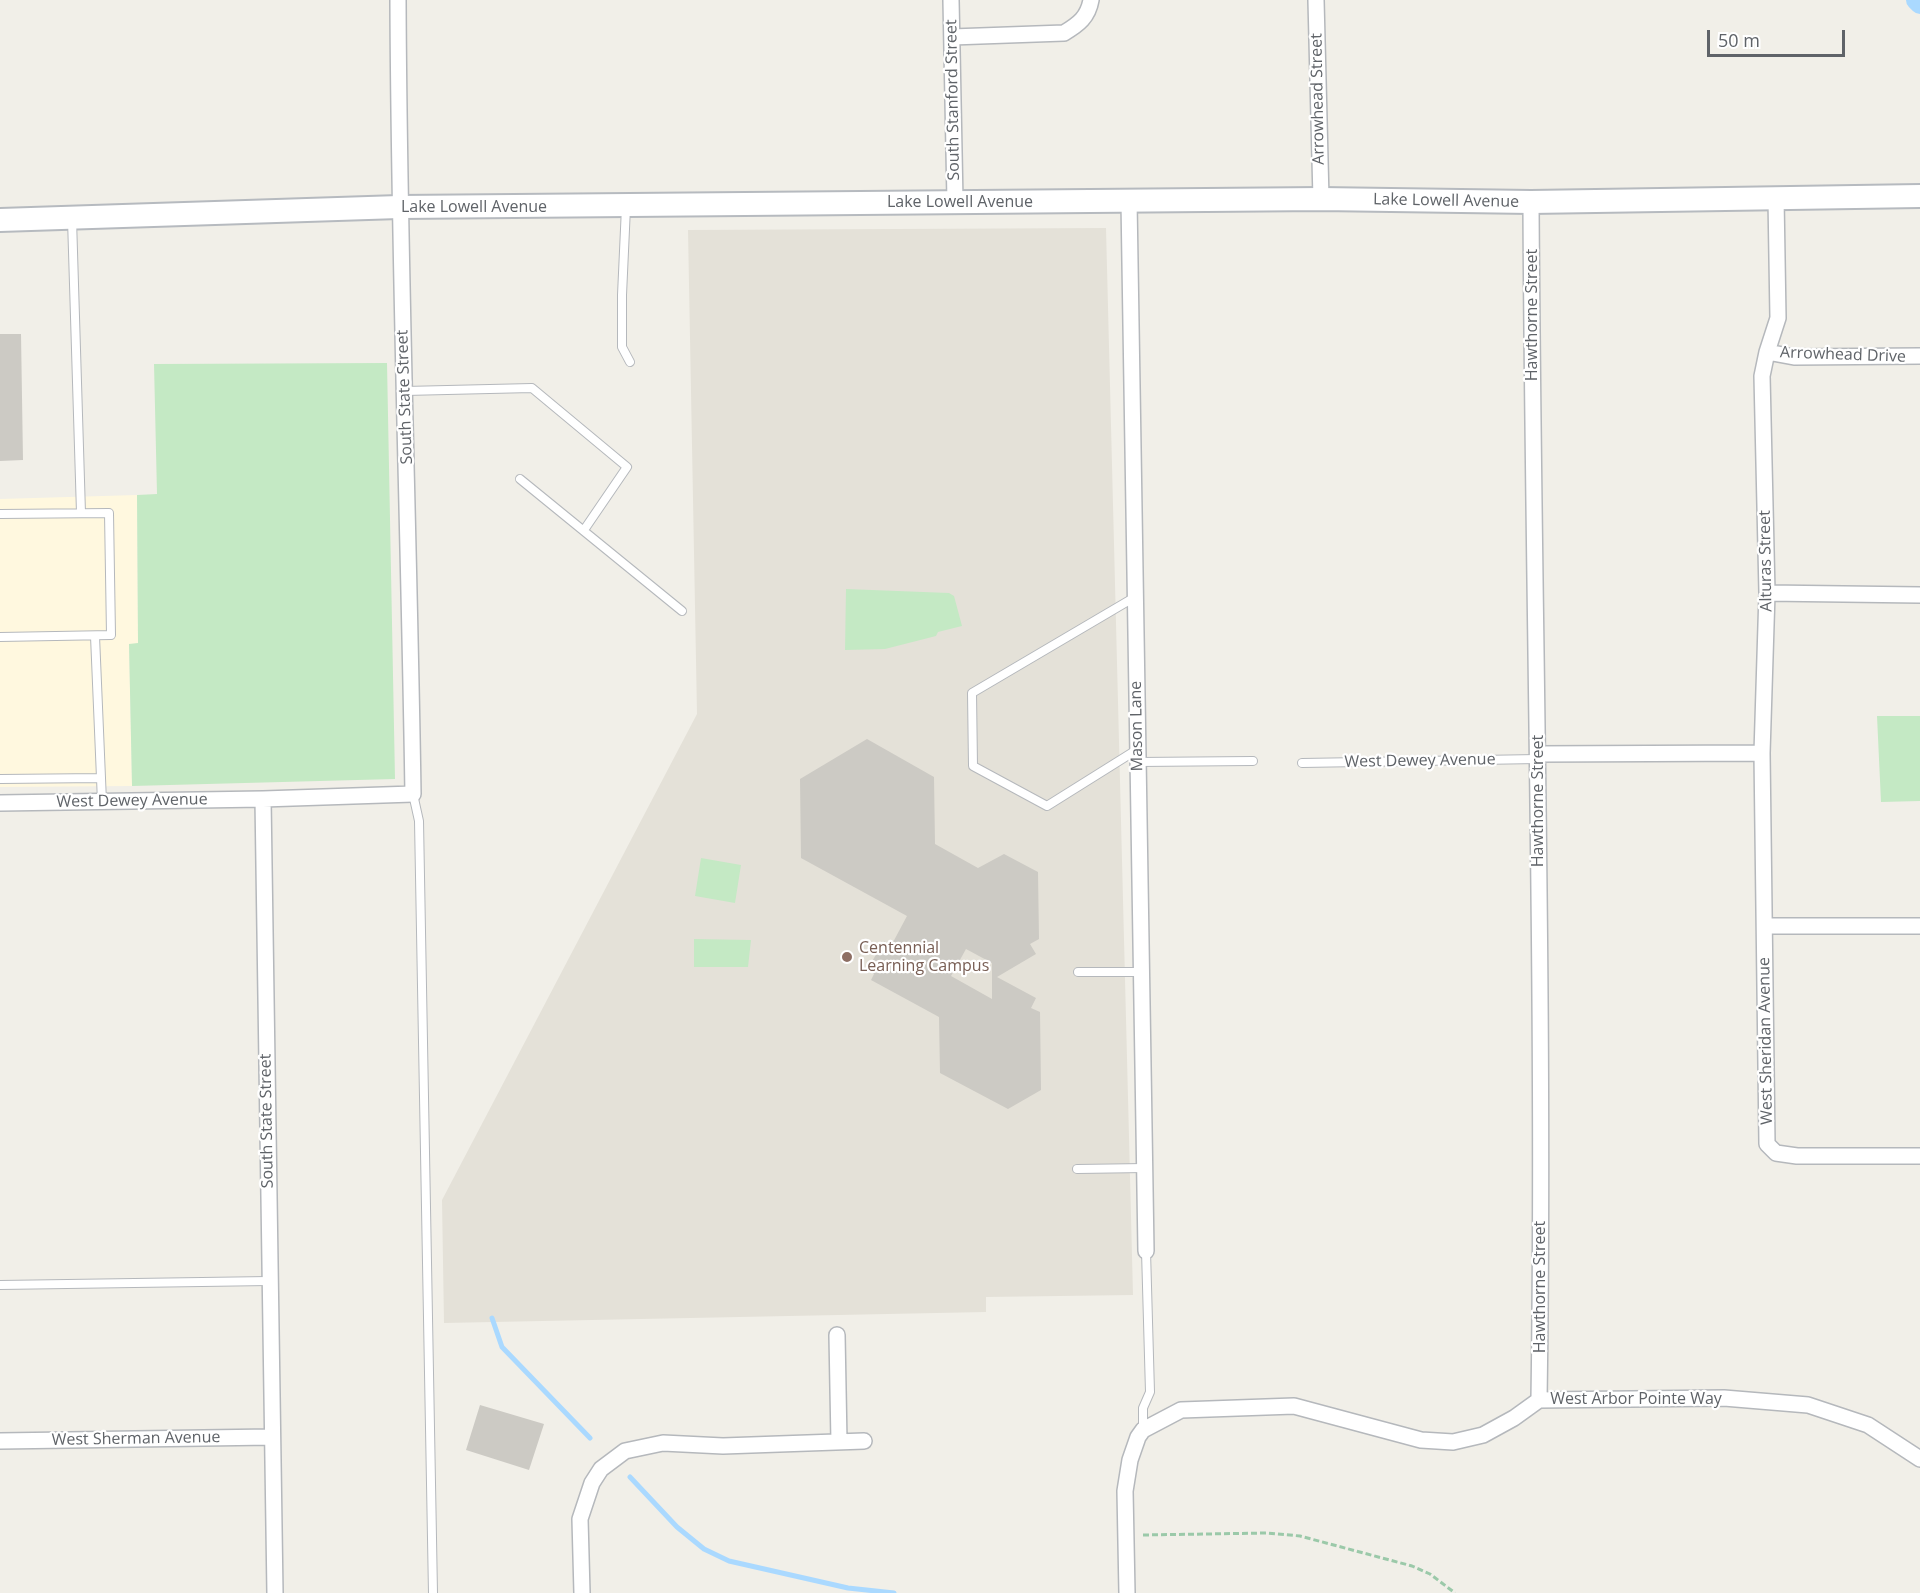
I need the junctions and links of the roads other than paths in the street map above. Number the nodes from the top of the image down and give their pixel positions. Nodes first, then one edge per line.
1 (398, 0) edge
2 (951, 0) edge
3 (1091, 0) edge
4 (1316, 0) edge
5 (952, 37) junction
6 (1920, 196) edge
7 (1776, 198) junction
8 (1321, 199) junction
9 (955, 201) junction
10 (1129, 201) junction
11 (1531, 202) junction
12 (626, 206) junction
13 (399, 207) junction
14 (72, 218) junction
15 (0, 220) edge
16 (1767, 352) junction
17 (1920, 356) edge
18 (630, 362) dead end
19 (405, 391) junction
20 (520, 479) dead end
21 (81, 513) junction
22 (0, 514) edge
23 (584, 530) junction
24 (1767, 593) junction
25 (1920, 595) edge
26 (1135, 597) junction
27 (682, 611) dead end
28 (95, 636) junction
29 (0, 637) edge
30 (1762, 753) junction
31 (1138, 756) junction
32 (1538, 757) junction
33 (1254, 761) dead end
34 (1302, 763) dead end
35 (101, 778) junction
36 (0, 779) edge
37 (413, 794) junction
38 (263, 799) junction
39 (102, 801) junction
40 (0, 803) edge
41 (1765, 926) junction
42 (1920, 926) edge
43 (1078, 972) dead end
44 (1142, 972) junction
45 (1920, 1156) edge
46 (1145, 1168) junction
47 (1077, 1169) dead end
48 (1146, 1251) joint
49 (269, 1281) junction
50 (0, 1285) edge
51 (837, 1335) dead end
52 (1539, 1400) junction
53 (1143, 1430) junction
54 (271, 1437) junction
55 (0, 1441) edge
56 (864, 1441) dead end
57 (839, 1442) junction
58 (1920, 1459) edge
59 (275, 1593) edge
60 (433, 1593) edge
61 (582, 1593) edge
62 (1127, 1593) edge

1 - 13 street, South State Street
2 - 5 street, South Stanford Street
3 - 5 street
4 - 8 street, Arrowhead Street
5 - 9 street, South Stanford Street
6 - 7 main road, Lake Lowell Avenue
7 - 11 main road, Lake Lowell Avenue
7 - 16 street, Alturas Street
8 - 10 main road, Lake Lowell Avenue
8 - 11 main road, Lake Lowell Avenue
9 - 10 main road, Lake Lowell Avenue
9 - 12 main road, Lake Lowell Avenue
10 - 26 street, Mason Lane
11 - 32 street, Hawthorne Street
12 - 13 main road, Lake Lowell Avenue
12 - 18 lane
13 - 14 main road, Lake Lowell Avenue
13 - 19 street, South State Street
14 - 15 main road, Lake Lowell Avenue
14 - 21 lane
16 - 17 street, Arrowhead Drive
16 - 24 street, Alturas Street
19 - 23 lane
19 - 37 street, South State Street
20 - 23 lane
21 - 22 lane
21 - 28 lane
23 - 27 lane
24 - 25 street
24 - 30 street, Alturas Street
26 - 31 street, Mason Lane
26 - 31 lane
28 - 29 lane
28 - 35 lane
30 - 32 street, West Dewey Avenue
30 - 41 street, Alturas Street
31 - 33 lane
31 - 44 street, Mason Lane
32 - 34 lane, West Dewey Avenue
32 - 52 street, Hawthorne Street
35 - 36 lane
35 - 39 lane
37 - 38 street
37 - 60 lane, South State Street
38 - 39 street, West Dewey Avenue
38 - 49 street, South State Street
39 - 40 street, West Dewey Avenue
41 - 42 street
41 - 45 street, West Sheridan Avenue
43 - 44 lane
44 - 46 street, Mason Lane
46 - 47 lane
46 - 48 street, Mason Lane
48 - 53 lane
49 - 50 lane
49 - 54 street, South State Street
51 - 57 street
52 - 53 street, West Arbor Pointe Way
52 - 58 street, West Arbor Pointe Way
53 - 62 street
54 - 55 street, West Sherman Avenue
54 - 59 street, South State Street
56 - 57 street
57 - 61 street

